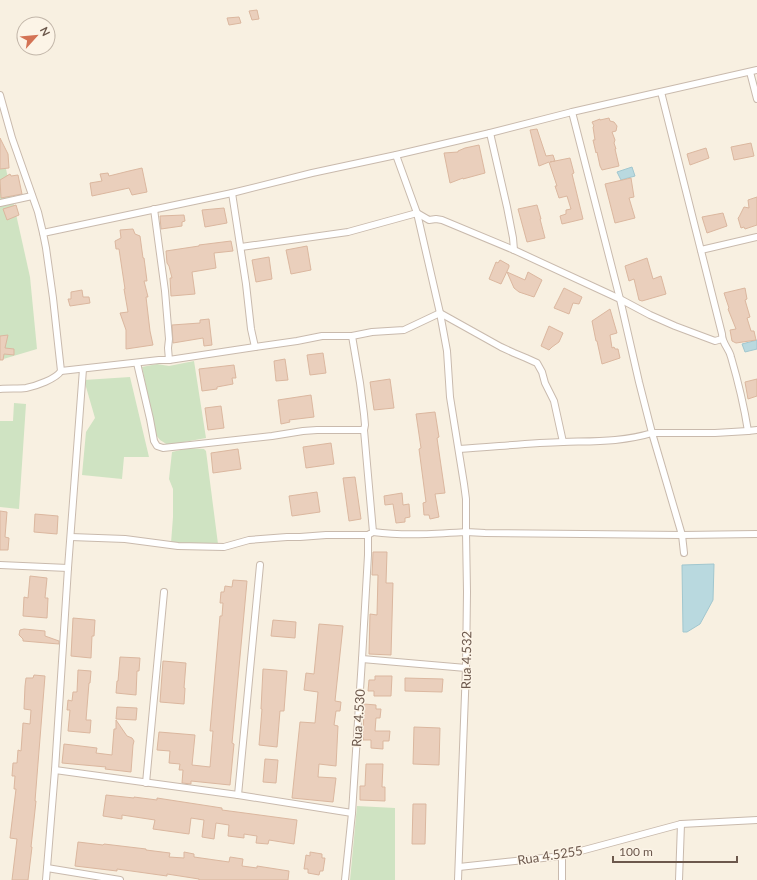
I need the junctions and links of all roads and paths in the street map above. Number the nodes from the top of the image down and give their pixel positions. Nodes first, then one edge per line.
1 (754, 71) edge
2 (661, 92) junction
3 (0, 95) edge
4 (757, 99) edge
5 (572, 112) junction
6 (490, 133) junction
7 (396, 155) junction
8 (232, 193) junction
9 (32, 196) junction
10 (0, 202) edge
11 (154, 209) junction
12 (417, 213) junction
13 (43, 233) junction
14 (757, 237) edge
15 (241, 247) junction
16 (514, 250) junction
17 (701, 250) junction
18 (620, 299) junction
19 (440, 312) junction
20 (352, 336) junction
21 (722, 339) junction
22 (255, 347) junction
23 (169, 360) junction
24 (137, 363) junction
25 (83, 369) junction
26 (61, 371) junction
27 (0, 389) edge
28 (364, 430) junction
29 (757, 430) edge
30 (748, 431) junction
31 (652, 433) junction
32 (564, 442) junction
33 (459, 449) junction
34 (466, 532) junction
35 (370, 533) junction
36 (757, 534) edge
37 (682, 535) junction
38 (71, 537) junction
39 (684, 553) dead end
40 (0, 565) edge
41 (260, 565) dead end
42 (68, 568) junction
43 (164, 592) dead end
44 (362, 659) junction
45 (466, 668) junction
46 (55, 770) junction
47 (146, 783) junction
48 (238, 795) junction
49 (352, 813) junction
50 (757, 820) edge
51 (681, 824) junction
52 (562, 856) junction
53 (459, 867) junction
54 (48, 868) junction
55 (46, 880) edge
56 (120, 880) edge
57 (345, 880) edge
58 (458, 880) edge
59 (562, 880) edge
60 (679, 880) edge

1 - 2 street
1 - 4 street
2 - 5 street
2 - 17 street
3 - 9 street
5 - 6 street
5 - 18 street
6 - 7 street
6 - 16 street
7 - 8 street
7 - 12 street, Rua 4.532
8 - 11 street
8 - 15 street
9 - 10 street
9 - 13 street
11 - 13 street
11 - 23 street
12 - 15 street
12 - 16 street
12 - 19 street, Rua 4.532
13 - 26 street
14 - 17 street
15 - 22 street
16 - 18 street
17 - 21 street
18 - 21 street
18 - 31 street
19 - 20 street
19 - 32 street
19 - 33 street, Rua 4.532
20 - 22 street
20 - 28 street, Rua 4.530
21 - 30 street
22 - 23 street
23 - 24 street
24 - 25 street
24 - 28 street
25 - 26 street
25 - 38 street
26 - 27 street
28 - 35 street, Rua 4.530
29 - 30 street
30 - 31 street
31 - 32 street
31 - 37 street
32 - 33 street
33 - 34 street, Rua 4.532
34 - 35 street
34 - 37 street
34 - 45 street, Rua 4.532
35 - 38 street
35 - 44 street, Rua 4.530
36 - 37 street
37 - 39 street
38 - 42 street
40 - 42 street
41 - 48 street
42 - 46 street
43 - 47 street
44 - 45 street
44 - 49 street, Rua 4.530
45 - 53 street, Rua 4.532
46 - 47 street
46 - 54 street
47 - 48 street
48 - 49 street
49 - 57 street, Rua 4.530
50 - 51 street, Rua 4.5255
51 - 52 street, Rua 4.5255
51 - 60 street
52 - 53 street, Rua 4.5255
52 - 59 street
53 - 58 street, Rua 4.532
54 - 55 street
54 - 56 street

